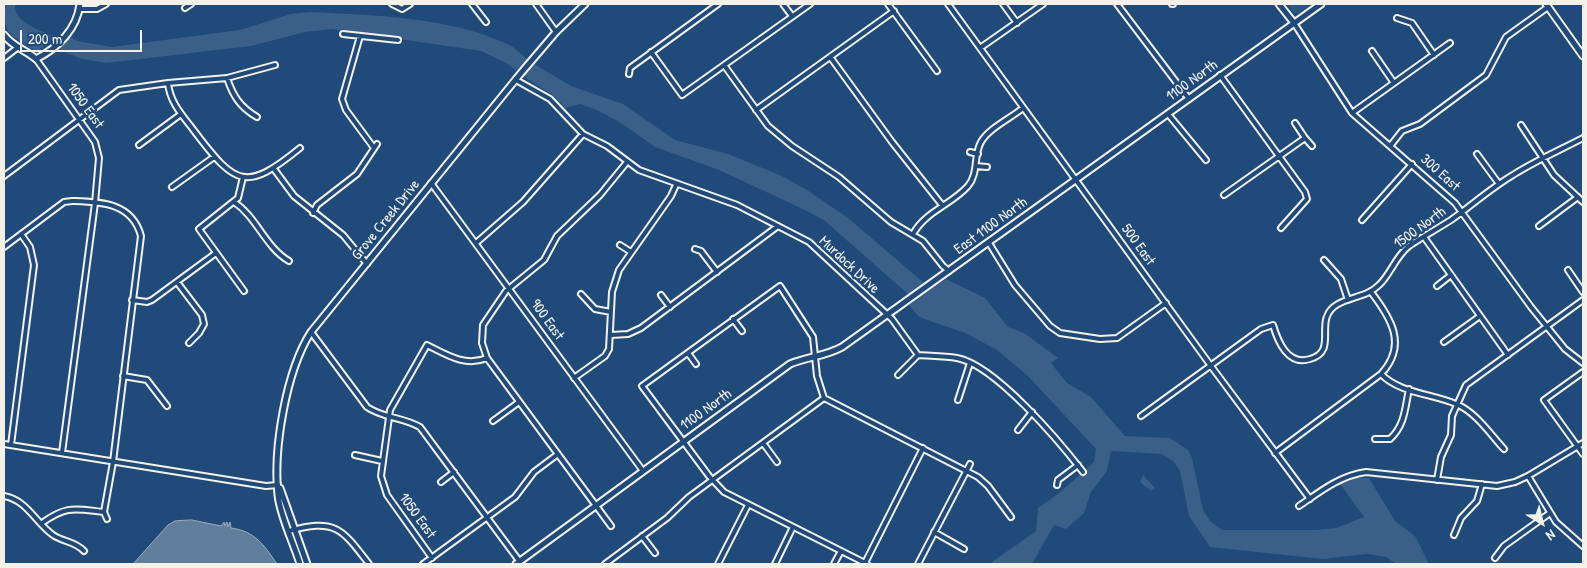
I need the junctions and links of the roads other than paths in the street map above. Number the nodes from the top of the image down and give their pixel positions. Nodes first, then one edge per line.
1 (106, 4) edge
2 (190, 4) edge
3 (392, 4) edge
4 (410, 4) edge
5 (472, 4) edge
6 (536, 4) edge
7 (585, 4) edge
8 (718, 4) edge
9 (783, 4) edge
10 (810, 4) edge
11 (888, 4) edge
12 (948, 4) edge
13 (1003, 4) edge
14 (1043, 4) edge
15 (1117, 4) edge
16 (1279, 4) edge
17 (1321, 4) edge
18 (1547, 5) edge
19 (80, 7) edge
20 (185, 8) dead end
21 (894, 11) junction
22 (792, 16) junction
23 (1397, 18) dead end
24 (486, 22) dead end
25 (1017, 23) junction
26 (1294, 23) junction
27 (556, 32) junction
28 (343, 34) dead end
29 (4, 36) edge
30 (360, 36) junction
31 (398, 40) dead end
32 (1450, 43) dead end
33 (17, 48) junction
34 (980, 48) junction
35 (1372, 51) dead end
36 (651, 52) junction
37 (1434, 54) junction
38 (1583, 56) edge
39 (4, 58) edge
40 (831, 58) junction
41 (36, 59) junction
42 (724, 65) junction
43 (276, 66) dead end
44 (937, 71) dead end
45 (629, 74) dead end
46 (1220, 75) junction
47 (227, 78) junction
48 (516, 80) junction
49 (168, 83) junction
50 (1394, 83) junction
51 (1189, 99) junction
52 (1023, 108) junction
53 (756, 110) junction
54 (1352, 113) junction
55 (181, 114) junction
56 (1168, 114) junction
57 (257, 117) dead end
58 (80, 120) junction
59 (1295, 123) dead end
60 (1521, 125) dead end
61 (583, 134) junction
62 (1305, 138) junction
63 (1583, 138) edge
64 (139, 145) dead end
65 (1390, 145) junction
66 (1312, 146) dead end
67 (300, 148) dead end
68 (970, 152) dead end
69 (978, 154) junction
70 (1477, 154) dead end
71 (1279, 156) junction
72 (214, 157) junction
73 (1544, 158) junction
74 (1206, 160) dead end
75 (627, 162) junction
76 (1412, 164) junction
77 (976, 166) junction
78 (987, 167) dead end
79 (274, 169) junction
80 (4, 176) edge
81 (243, 177) junction
82 (1077, 178) junction
83 (431, 183) junction
84 (1500, 184) junction
85 (676, 185) junction
86 (172, 187) dead end
87 (1224, 195) dead end
88 (1578, 197) junction
89 (234, 202) junction
90 (1583, 202) edge
91 (95, 203) junction
92 (942, 205) junction
93 (1462, 211) junction
94 (313, 213) junction
95 (1362, 220) dead end
96 (778, 226) junction
97 (1539, 226) dead end
98 (1281, 228) dead end
99 (22, 234) junction
100 (913, 234) junction
101 (1424, 237) junction
102 (989, 242) junction
103 (476, 243) junction
104 (620, 246) dead end
105 (4, 247) edge
106 (695, 249) dead end
107 (631, 252) junction
108 (216, 253) junction
109 (1324, 260) dead end
110 (290, 261) dead end
111 (367, 264) junction
112 (1568, 270) dead end
113 (949, 271) junction
114 (717, 272) junction
115 (1451, 275) junction
116 (177, 282) junction
117 (1437, 286) dead end
118 (509, 288) junction
119 (244, 291) dead end
120 (920, 292) joint
121 (1371, 292) junction
122 (1583, 292) edge
123 (581, 294) dead end
124 (661, 295) dead end
125 (132, 300) junction
126 (1348, 300) junction
127 (1583, 300) edge
128 (1166, 303) junction
129 (670, 307) junction
130 (611, 312) junction
131 (887, 315) junction
132 (1480, 316) junction
133 (733, 319) junction
134 (1548, 326) junction
135 (742, 331) dead end
136 (311, 332) junction
137 (611, 335) junction
138 (1444, 342) dead end
139 (189, 343) dead end
140 (688, 353) junction
141 (815, 355) junction
142 (918, 355) junction
143 (1508, 355) junction
144 (487, 358) junction
145 (970, 363) junction
146 (1583, 363) edge
147 (696, 364) dead end
148 (1211, 366) junction
149 (1583, 372) edge
150 (1381, 374) junction
151 (898, 375) dead end
152 (123, 376) junction
153 (574, 378) junction
154 (1409, 389) junction
155 (824, 398) junction
156 (958, 400) dead end
157 (519, 402) junction
158 (1457, 404) junction
159 (167, 406) dead end
160 (1032, 412) junction
161 (390, 416) junction
162 (1141, 416) dead end
163 (493, 421) dead end
164 (1018, 430) dead end
165 (1374, 439) dead end
166 (684, 442) junction
167 (763, 443) junction
168 (1583, 443) edge
169 (4, 444) edge
170 (11, 445) junction
171 (1578, 446) junction
172 (923, 448) junction
173 (1504, 449) dead end
174 (62, 453) junction
175 (1275, 453) junction
176 (558, 454) junction
177 (1583, 454) edge
178 (355, 455) dead end
179 (382, 460) junction
180 (113, 462) junction
181 (777, 462) dead end
182 (970, 464) dead end
183 (1078, 465) junction
184 (966, 470) junction
185 (644, 471) junction
186 (454, 472) junction
187 (1083, 472) dead end
188 (1528, 476) junction
189 (712, 480) junction
190 (1437, 480) junction
191 (441, 482) dead end
192 (1482, 484) junction
193 (278, 485) junction
194 (1057, 485) dead end
195 (4, 496) edge
196 (1310, 499) junction
197 (748, 505) junction
198 (597, 506) junction
199 (1299, 506) dead end
200 (104, 512) junction
201 (1550, 513) junction
202 (488, 517) junction
203 (1011, 517) dead end
204 (106, 520) dead end
205 (42, 523) junction
206 (611, 526) dead end
207 (793, 527) junction
208 (292, 530) junction
209 (934, 532) junction
210 (1454, 535) dead end
211 (642, 536) junction
212 (1583, 546) edge
213 (964, 549) dead end
214 (84, 551) dead end
215 (840, 551) junction
216 (656, 553) dead end
217 (432, 558) junction
218 (1495, 558) dead end
219 (518, 563) edge
220 (300, 564) edge
221 (307, 564) edge
222 (369, 564) edge
223 (423, 564) edge
224 (605, 564) edge
225 (718, 564) edge
226 (775, 564) edge
227 (834, 564) edge
228 (866, 564) edge
229 (918, 564) edge

1 - 19 street
2 - 20 street
3 - 4 street
5 - 24 street
6 - 27 street
7 - 27 street, Grove Creek Drive
8 - 36 street
9 - 22 street
10 - 22 street
11 - 21 street
12 - 34 street, 500 East
13 - 25 street
14 - 25 street
15 - 51 street
16 - 26 street, 300 East
17 - 26 street, 1100 North
18 - 38 street
18 - 65 street
19 - 41 street
21 - 40 street
21 - 44 street
22 - 42 street
23 - 37 street
25 - 34 street
26 - 46 street, 1100 North
26 - 54 street, 300 East
27 - 48 street, Grove Creek Drive
28 - 30 street
29 - 33 street
30 - 31 street
30 - 94 street
32 - 37 street
33 - 39 street
33 - 41 street
34 - 52 street, 500 East
35 - 50 street
36 - 42 street
36 - 45 street
37 - 50 street
40 - 53 street
40 - 92 street
41 - 58 street, 1050 East
42 - 53 street
43 - 47 street
46 - 51 street, 1100 North
46 - 71 street
47 - 49 street
47 - 57 street
48 - 61 street, Murdock Drive
48 - 83 street, Grove Creek Drive
49 - 55 street
49 - 58 street
50 - 54 street
51 - 56 street, 1100 North
52 - 69 street
52 - 82 street, 500 East
53 - 100 street
54 - 65 street, 300 East
55 - 64 street
55 - 72 street
56 - 74 street
56 - 82 street, 1100 North
58 - 80 street
58 - 91 street, 1050 East
59 - 62 street
60 - 73 street
61 - 75 street, Murdock Drive
61 - 103 street
62 - 66 street
62 - 71 street
63 - 73 street, 1500 North
65 - 76 street, 300 East
67 - 79 street
68 - 69 street
69 - 77 street
70 - 84 street
71 - 87 street
71 - 98 street
72 - 81 street
72 - 86 street
73 - 84 street, 1500 North
73 - 88 street
75 - 85 street, Murdock Drive
75 - 118 street
76 - 93 street, 300 East
76 - 95 street
77 - 78 street
77 - 92 street
79 - 81 street
79 - 94 street
81 - 89 street
82 - 102 street, East 1100 North
82 - 128 street, 500 East
83 - 103 street, 900 East
83 - 111 street, Grove Creek Drive
84 - 93 street, 1500 North
85 - 96 street, Murdock Drive
85 - 107 street
88 - 90 street
88 - 97 street
89 - 108 street
89 - 110 street
91 - 99 street
91 - 125 street
91 - 174 street, 1050 East
92 - 100 street
93 - 101 street, 1500 North
93 - 134 street, 300 East
94 - 111 street
96 - 114 street
96 - 131 street, Murdock Drive
99 - 105 street
99 - 170 street
100 - 113 street
101 - 115 street
101 - 121 street, 1500 North
102 - 113 street, East 1100 North
102 - 128 street
103 - 118 street, 900 East
104 - 107 street
106 - 114 street
107 - 130 street
108 - 116 street
108 - 119 street
109 - 126 street
111 - 136 street, Grove Creek Drive
112 - 122 street
113 - 120 street, East 1100 North
114 - 129 street
115 - 117 street
115 - 132 street
116 - 125 street
116 - 139 street
118 - 144 street
118 - 153 street, 900 East
120 - 131 street, 1100 North
121 - 126 street, 1500 North
121 - 150 street
123 - 130 street
124 - 129 street
125 - 152 street
126 - 148 street, 1500 North
127 - 134 street
128 - 148 street, 500 East
129 - 137 street
130 - 137 street
131 - 141 street, 1100 North
131 - 142 street, Murdock Drive
132 - 138 street
132 - 143 street
133 - 135 street
133 - 140 street
133 - 141 street
134 - 143 street
134 - 146 street, 300 East
136 - 161 street
136 - 193 street, Grove Creek Drive
137 - 153 street
140 - 147 street
140 - 166 street
141 - 155 street
141 - 166 street, 1100 North
142 - 145 street
142 - 151 street
143 - 158 street
144 - 157 street
144 - 161 street
145 - 156 street
145 - 160 street
148 - 162 street
148 - 175 street, 500 East
149 - 171 street
150 - 154 street
150 - 175 street
152 - 159 street
152 - 180 street
153 - 185 street, 900 East
154 - 158 street
154 - 165 street
155 - 167 street
155 - 172 street
157 - 163 street
157 - 176 street
158 - 173 street
158 - 190 street
160 - 164 street
160 - 183 street
161 - 179 street
161 - 186 street
166 - 185 street, 1100 North
166 - 189 street
167 - 181 street
167 - 189 street
168 - 171 street
169 - 170 street
170 - 174 street
171 - 177 street
171 - 188 street
172 - 184 street
172 - 228 street
174 - 180 street
175 - 196 street, 500 East
176 - 198 street
176 - 202 street
178 - 179 street
179 - 217 street, 1050 East
180 - 193 street
180 - 200 street
182 - 184 street
183 - 187 street
183 - 194 street
184 - 203 street
184 - 209 street
185 - 198 street, 1100 North
186 - 191 street
186 - 202 street
188 - 192 street
188 - 201 street
189 - 197 street
189 - 211 street
190 - 192 street
190 - 196 street
192 - 210 street
193 - 208 street, Grove Creek Drive
195 - 205 street
196 - 199 street
197 - 207 street
197 - 225 street
198 - 206 street
198 - 219 street, 1100 North
200 - 204 street
200 - 205 street
201 - 212 street
201 - 218 street
202 - 217 street
202 - 219 street
205 - 214 street
207 - 215 street
207 - 226 street
208 - 220 street, Grove Creek Drive
208 - 221 street, Grove Creek Drive
208 - 222 street
209 - 213 street
209 - 229 street
211 - 216 street
211 - 224 street
215 - 227 street
215 - 228 street
217 - 223 street

